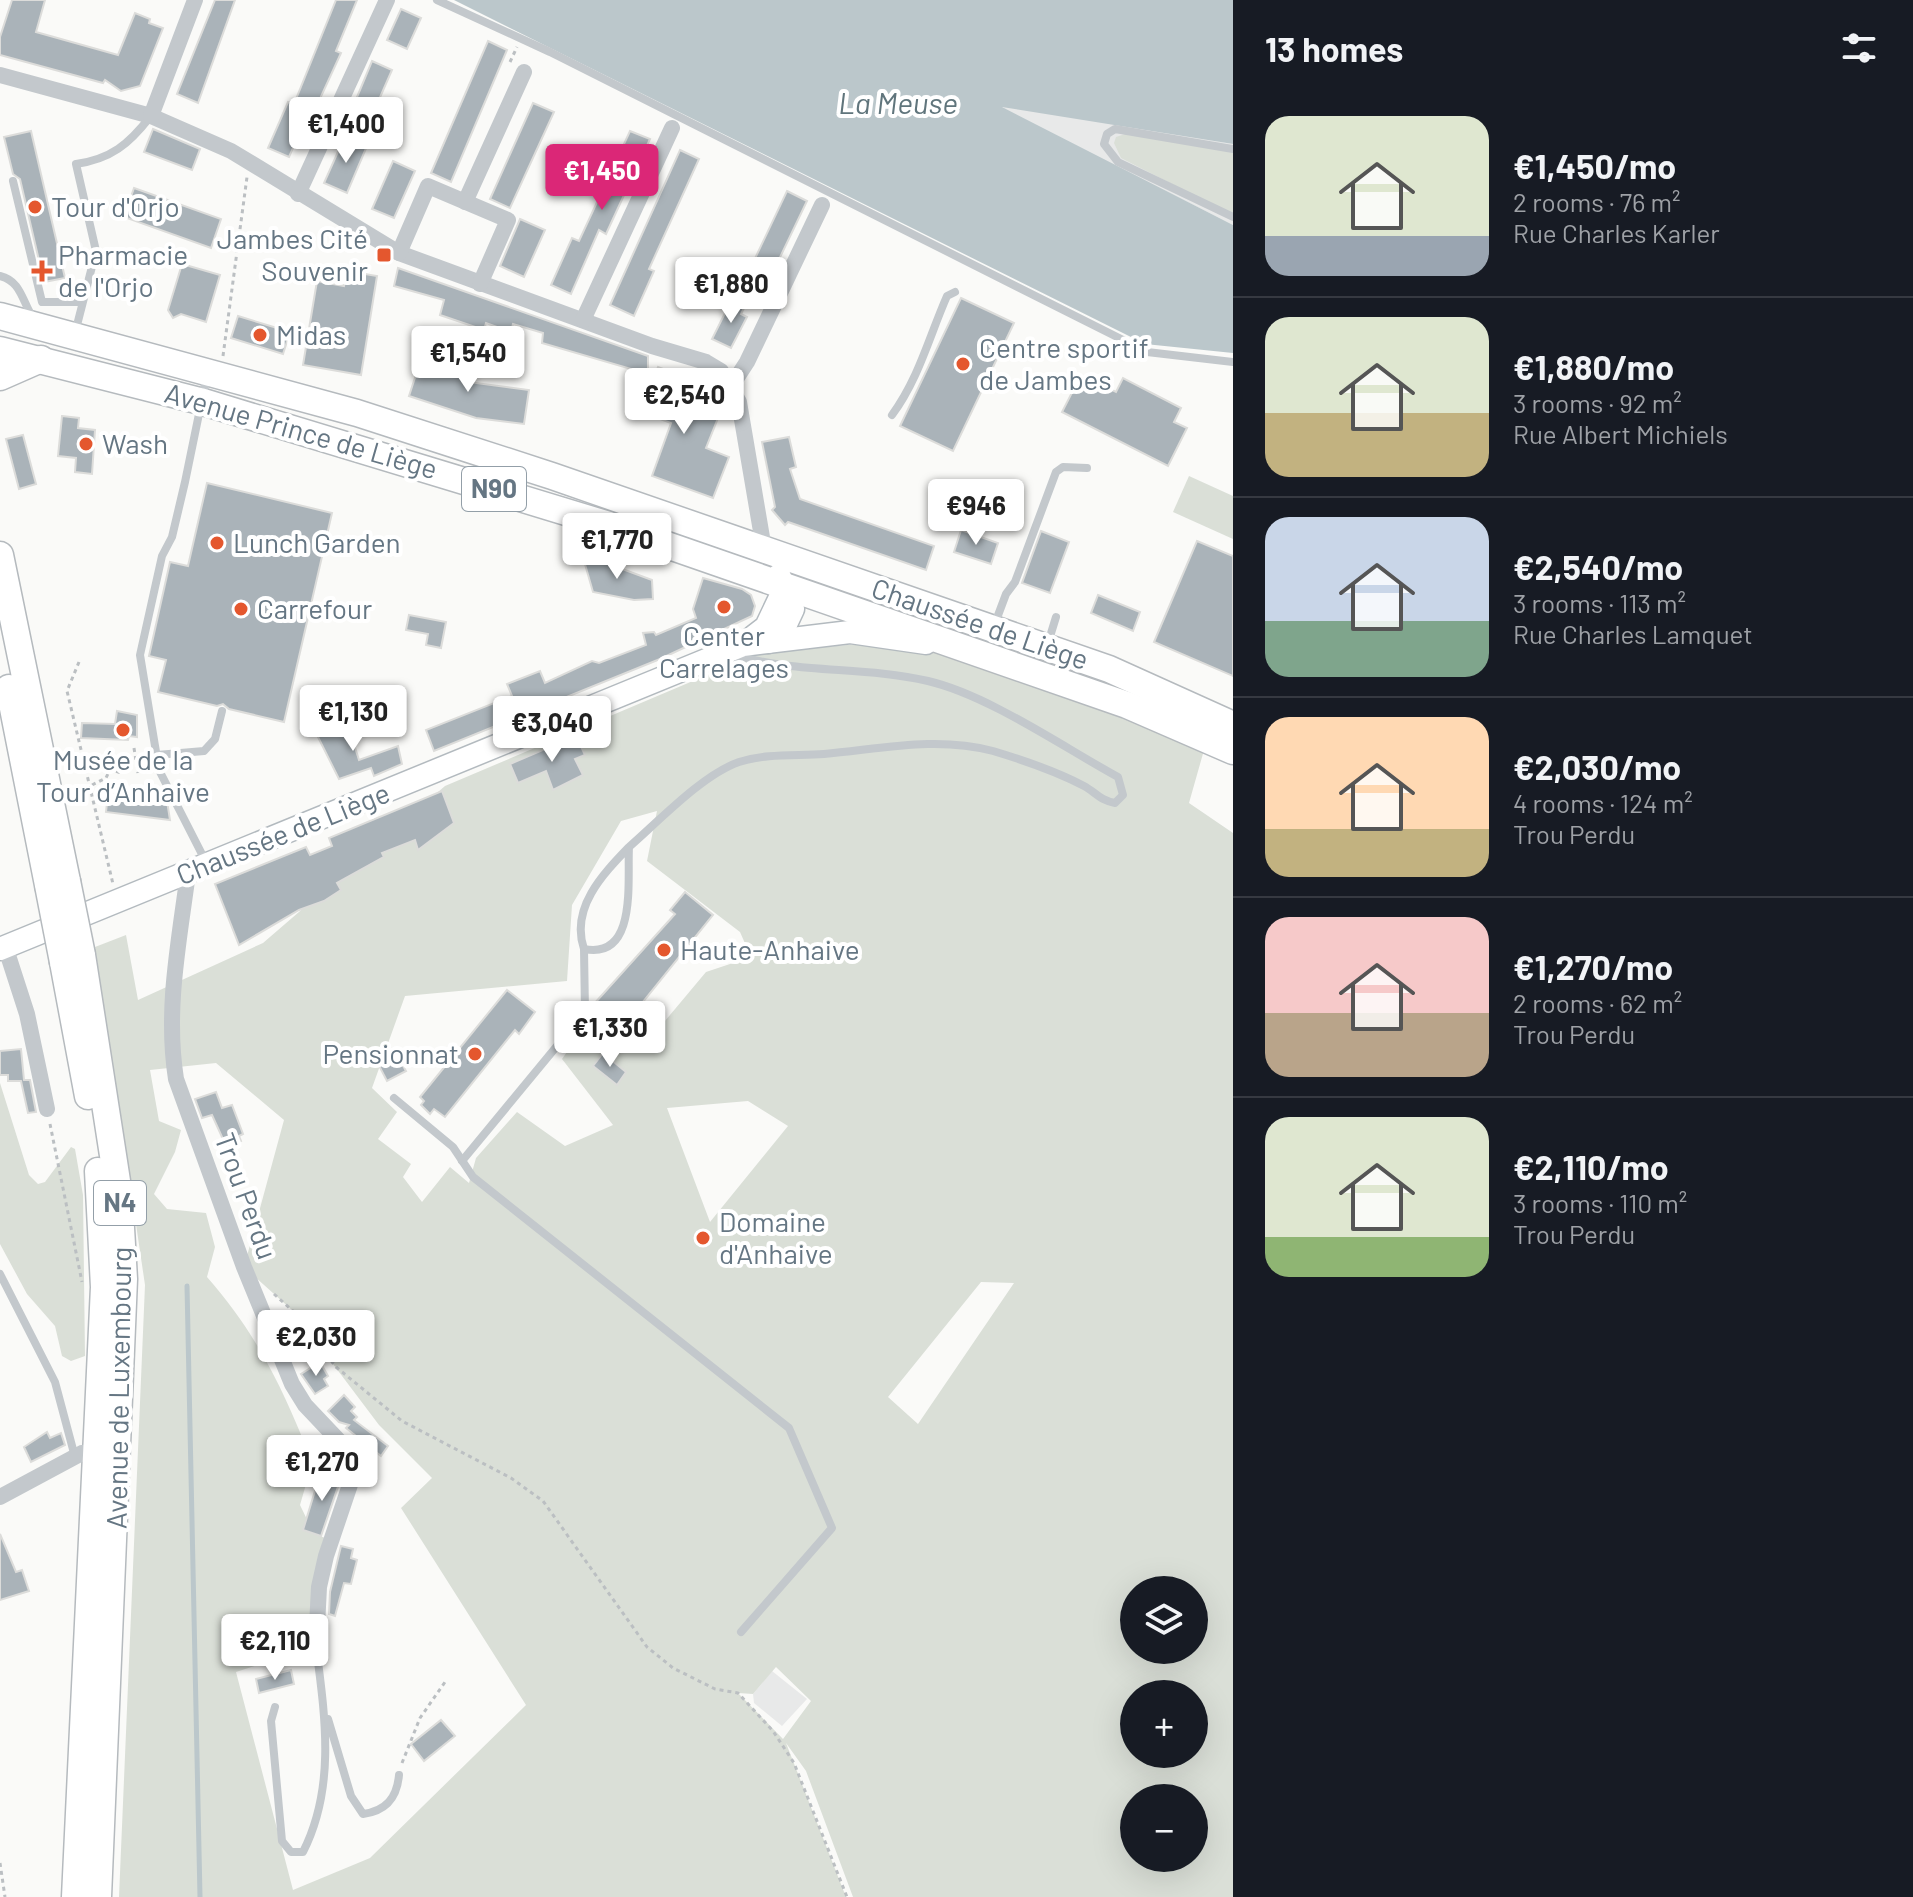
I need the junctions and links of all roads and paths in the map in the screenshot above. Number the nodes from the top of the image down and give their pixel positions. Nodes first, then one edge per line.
1 (195, 0) edge
2 (387, 0) edge
3 (437, 0) edge
4 (524, 72) dead end
5 (0, 75) edge
6 (151, 116) junction
7 (672, 128) dead end
8 (1233, 149) edge
9 (249, 162) junction
10 (13, 181) dead end
11 (298, 194) junction
12 (465, 202) junction
13 (822, 205) dead end
14 (1233, 217) edge
15 (399, 253) junction
16 (0, 276) edge
17 (480, 284) junction
18 (955, 292) dead end
19 (80, 302) junction
20 (6, 320) edge
21 (583, 320) junction
22 (46, 328) junction
23 (74, 336) junction
24 (0, 350) edge
25 (41, 359) junction
26 (1233, 362) edge
27 (215, 367) junction
28 (0, 377) edge
29 (732, 385) junction
30 (200, 401) junction
31 (892, 415) dead end
32 (1087, 468) dead end
33 (764, 549) junction
34 (0, 555) edge
35 (786, 585) junction
36 (1056, 617) dead end
37 (993, 629) junction
38 (768, 642) junction
39 (0, 646) edge
40 (1046, 647) junction
41 (962, 648) junction
42 (734, 649) junction
43 (79, 662) dead end
44 (222, 711) dead end
45 (1233, 725) edge
46 (134, 748) dead end
47 (1233, 751) edge
48 (157, 755) junction
49 (121, 773) dead end
50 (138, 773) dead end
51 (92, 785) junction
52 (629, 847) junction
53 (198, 869) junction
54 (58, 883) junction
55 (118, 903) junction
56 (2, 948) edge
57 (584, 949) junction
58 (394, 1098) dead end
59 (47, 1109) joint
60 (462, 1161) junction
61 (244, 1267) junction
62 (0, 1274) edge
63 (83, 1290) dead end
64 (97, 1453) junction
65 (0, 1497) edge
66 (741, 1632) dead end
67 (316, 1646) joint
68 (445, 1682) dead end
69 (275, 1707) dead end
70 (324, 1707) junction
71 (399, 1775) joint
72 (0, 1863) edge
73 (5, 1897) edge
74 (75, 1897) edge
75 (98, 1897) edge
76 (847, 1897) edge

1 - 6 street
2 - 11 street
3 - 26 lane
4 - 12 street
5 - 6 street
6 - 9 street
6 - 19 lane
7 - 21 street
8 - 14 lane
9 - 11 street
9 - 27 path
10 - 19 lane
11 - 15 street
12 - 15 street
12 - 17 street
13 - 29 street
15 - 17 street
16 - 22 lane
17 - 21 street
18 - 31 lane
19 - 23 lane
20 - 22 main road, Avenue Prince de Liège / N90
21 - 29 street
22 - 23 main road, Avenue Prince de Liège / N90
23 - 27 main road, Avenue Prince de Liège / N90
24 - 25 main road, Avenue Prince de Liège / N90
25 - 28 main road
25 - 30 main road, Avenue Prince de Liège / N90
27 - 30 lane
27 - 33 main road, Avenue Prince de Liège / N90
29 - 33 street
30 - 35 main road, Avenue Prince de Liège / N90
30 - 48 lane
32 - 37 lane
33 - 35 street
33 - 37 main road, Chaussée de Liège / N90
34 - 54 main road, Avenue de Luxembourg / N4
35 - 38 street
35 - 41 main road, Avenue Prince de Liège / N90
35 - 42 street, Chaussée de Liège
36 - 40 lane
37 - 40 main road, Chaussée de Liège / N90
38 - 41 street, Chaussée de Liège
38 - 42 street, Chaussée de Liège
39 - 54 main road, Avenue de Luxembourg / N4
40 - 45 main road, Chaussée de Liège / N90
41 - 47 main road, Chaussée de Liège / N90
42 - 52 lane
42 - 53 street, Chaussée de Liège
43 - 51 path
44 - 48 lane
46 - 50 path
48 - 53 lane
49 - 51 path
51 - 55 path
52 - 57 lane
52 - 57 lane
53 - 55 street, Chaussée de Liège
53 - 61 street, Trou Perdu
54 - 64 main road, Avenue de Luxembourg / N4, bridge
55 - 56 street, Chaussée de Liège
56 - 59 street
57 - 60 lane
58 - 60 lane
59 - 63 path
60 - 66 lane
61 - 67 street, Trou Perdu
61 - 76 path
62 - 64 lane
64 - 65 street
64 - 74 main road, Avenue de Luxembourg / N4
64 - 75 main road, Avenue de Luxembourg / N4
67 - 70 lane
68 - 71 path
69 - 70 lane
70 - 71 lane
72 - 73 path

